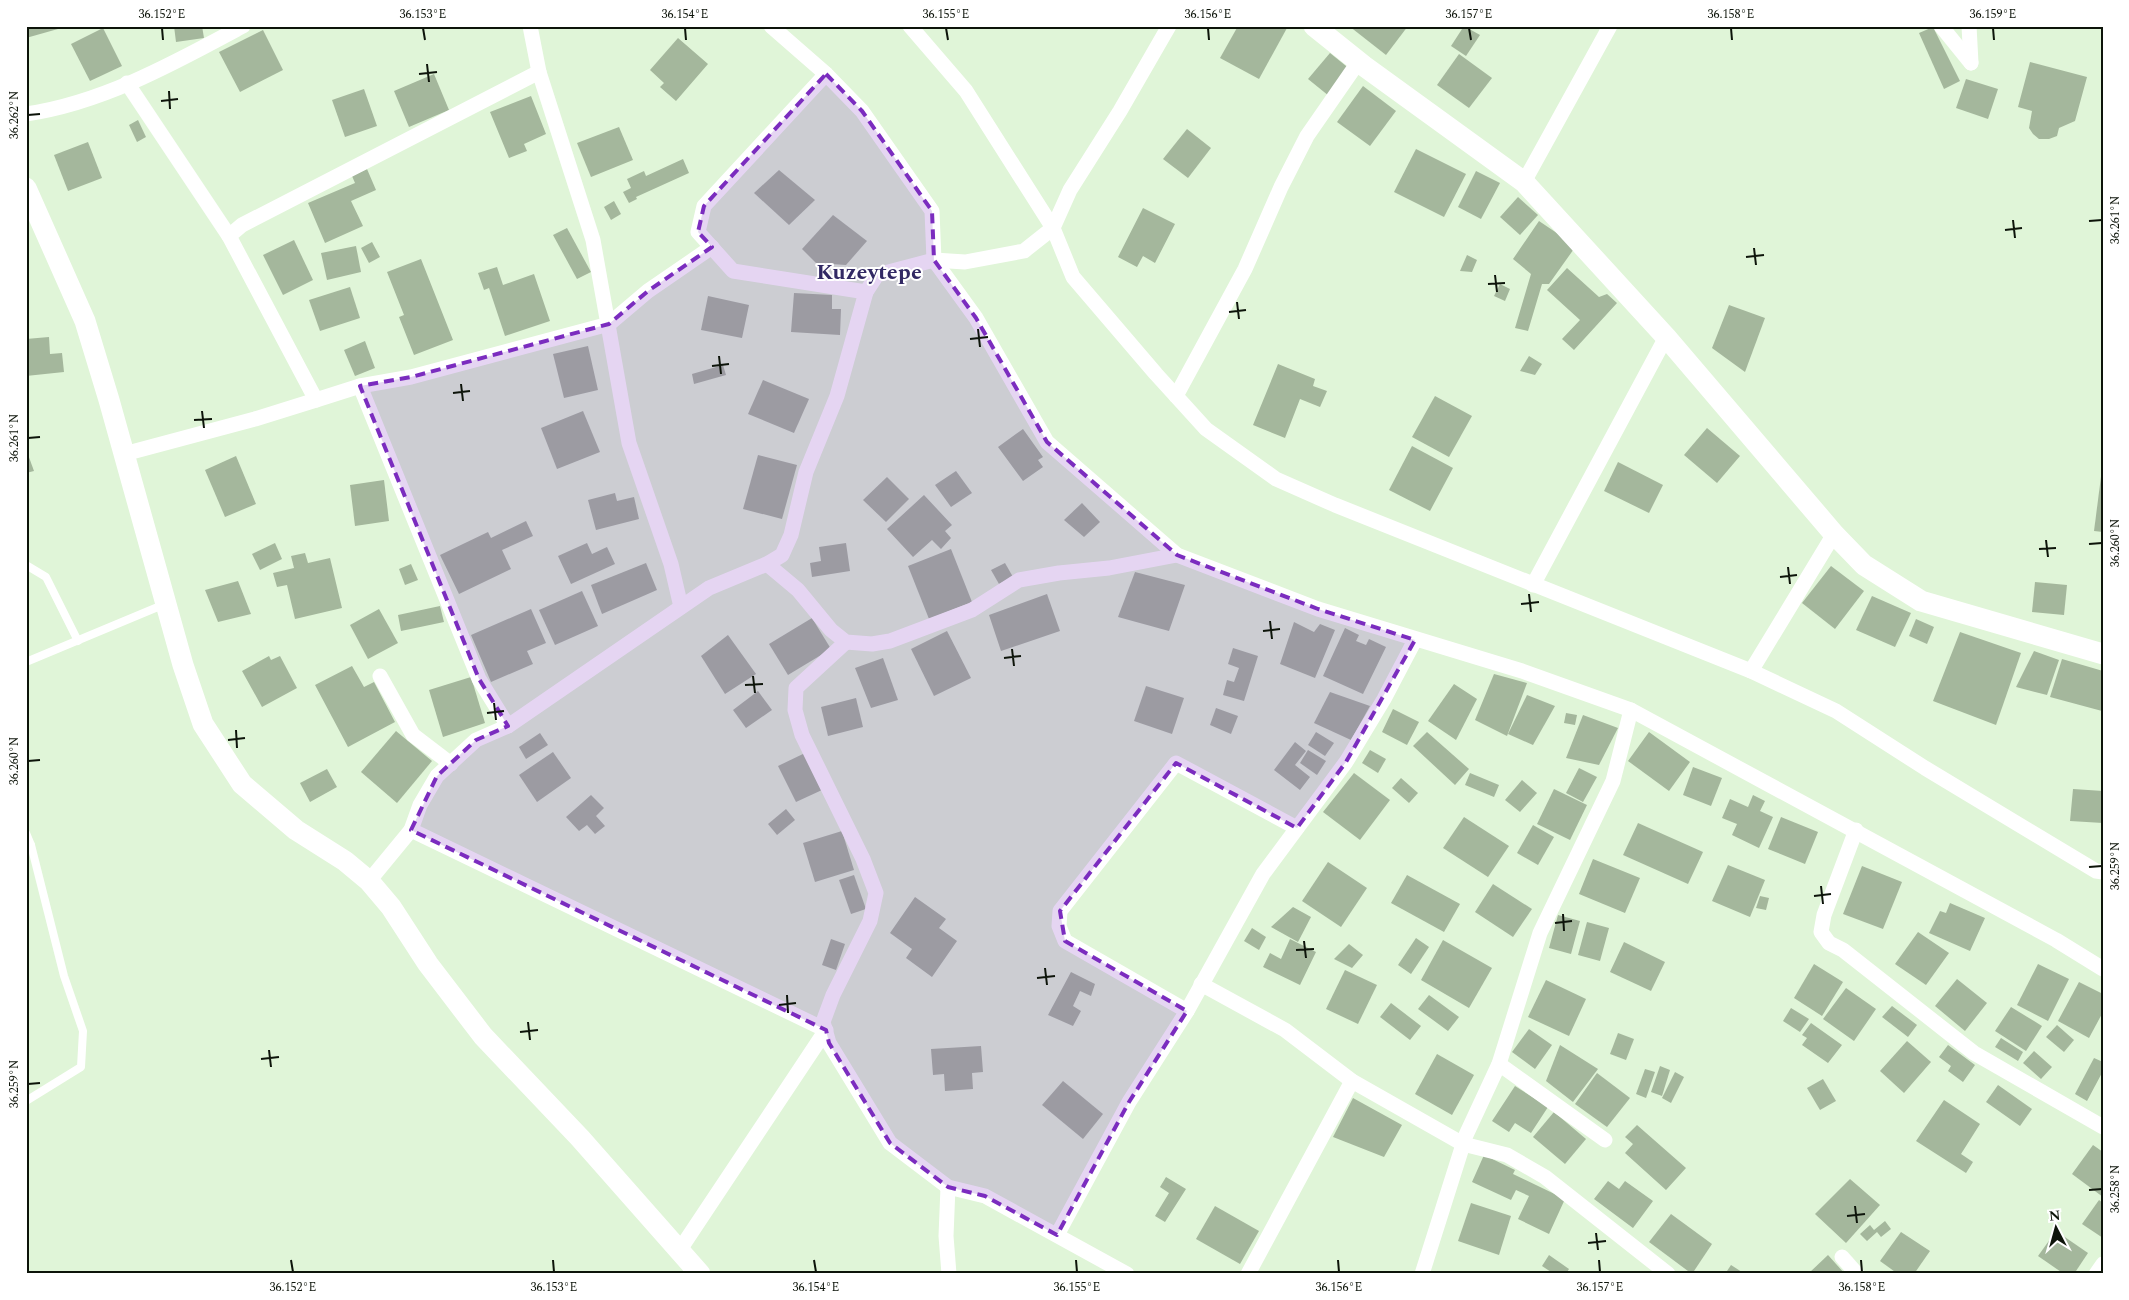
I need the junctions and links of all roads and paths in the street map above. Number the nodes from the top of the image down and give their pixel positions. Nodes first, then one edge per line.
1 (243, 26) edge
2 (530, 26) edge
3 (771, 26) edge
4 (910, 26) edge
5 (1169, 26) edge
6 (1314, 26) edge
7 (1610, 26) edge
8 (1940, 26) edge
9 (1969, 26) edge
10 (1359, 61) junction
11 (539, 72) junction
12 (826, 74) junction
13 (127, 83) junction
14 (26, 114) edge
15 (1524, 182) junction
16 (26, 188) edge
17 (1053, 228) junction
18 (229, 236) junction
19 (712, 248) junction
20 (934, 260) junction
21 (866, 292) junction
22 (609, 324) junction
23 (1666, 337) junction
24 (360, 386) junction
25 (1176, 396) junction
26 (316, 400) junction
27 (124, 454) junction
28 (1834, 534) junction
29 (1177, 555) junction
30 (768, 564) junction
31 (26, 565) edge
32 (1533, 585) junction
33 (165, 604) junction
34 (681, 607) junction
35 (1415, 640) junction
36 (78, 641) junction
37 (846, 642) junction
38 (2103, 654) edge
39 (26, 662) edge
40 (1751, 672) junction
41 (380, 676) dead end
42 (1631, 710) junction
43 (508, 726) junction
44 (451, 764) junction
45 (1297, 828) junction
46 (411, 830) junction
47 (1856, 830) junction
48 (26, 833) edge
49 (28, 846) edge
50 (2103, 872) edge
51 (370, 881) junction
52 (2103, 969) edge
53 (1201, 984) junction
54 (1187, 1011) junction
55 (826, 1030) junction
56 (1499, 1064) junction
57 (1352, 1081) junction
58 (26, 1102) edge
59 (2103, 1127) edge
60 (1605, 1140) dead end
61 (1463, 1144) junction
62 (948, 1187) junction
63 (1057, 1235) junction
64 (679, 1251) junction
65 (1842, 1257) dead end
66 (2103, 1264) edge
67 (700, 1274) edge
68 (948, 1274) edge
69 (1126, 1274) edge
70 (1248, 1274) edge
71 (1422, 1274) edge
72 (1668, 1274) edge
73 (1856, 1274) edge
74 (2096, 1274) edge

1 - 13 street
2 - 11 street
3 - 12 street
4 - 17 street
5 - 17 street
6 - 10 street
7 - 15 street
8 - 9 street
10 - 15 street
10 - 25 street
11 - 18 street
11 - 22 street
12 - 19 street
12 - 20 street
13 - 14 street
13 - 18 street
15 - 23 street
16 - 27 street
17 - 20 street
17 - 25 street
18 - 26 street
19 - 21 street
19 - 22 street
20 - 21 street
20 - 29 street
21 - 30 street
22 - 24 street
22 - 34 street
23 - 28 street
23 - 32 street
24 - 26 street
24 - 43 street
25 - 32 street
26 - 27 street
27 - 33 street
28 - 38 street
28 - 40 street
29 - 35 street
29 - 37 street
30 - 34 street
30 - 37 street
31 - 36 lane
32 - 40 street
33 - 36 lane
33 - 51 street
34 - 43 street
35 - 42 street
35 - 45 street
36 - 39 lane
37 - 55 street
40 - 50 street
41 - 44 street
42 - 47 street
42 - 56 street
43 - 44 street
44 - 46 street
45 - 53 street
45 - 54 street
46 - 51 street
46 - 55 street
47 - 52 street
47 - 59 street
48 - 49 lane
49 - 58 lane
51 - 64 street
53 - 54 street
53 - 57 street
54 - 63 street
55 - 62 street
55 - 64 street
56 - 60 street
56 - 61 street
57 - 61 street
57 - 70 street
61 - 71 street
61 - 72 street
62 - 63 street
62 - 68 street
63 - 69 street
64 - 67 street
65 - 73 street
66 - 74 street

